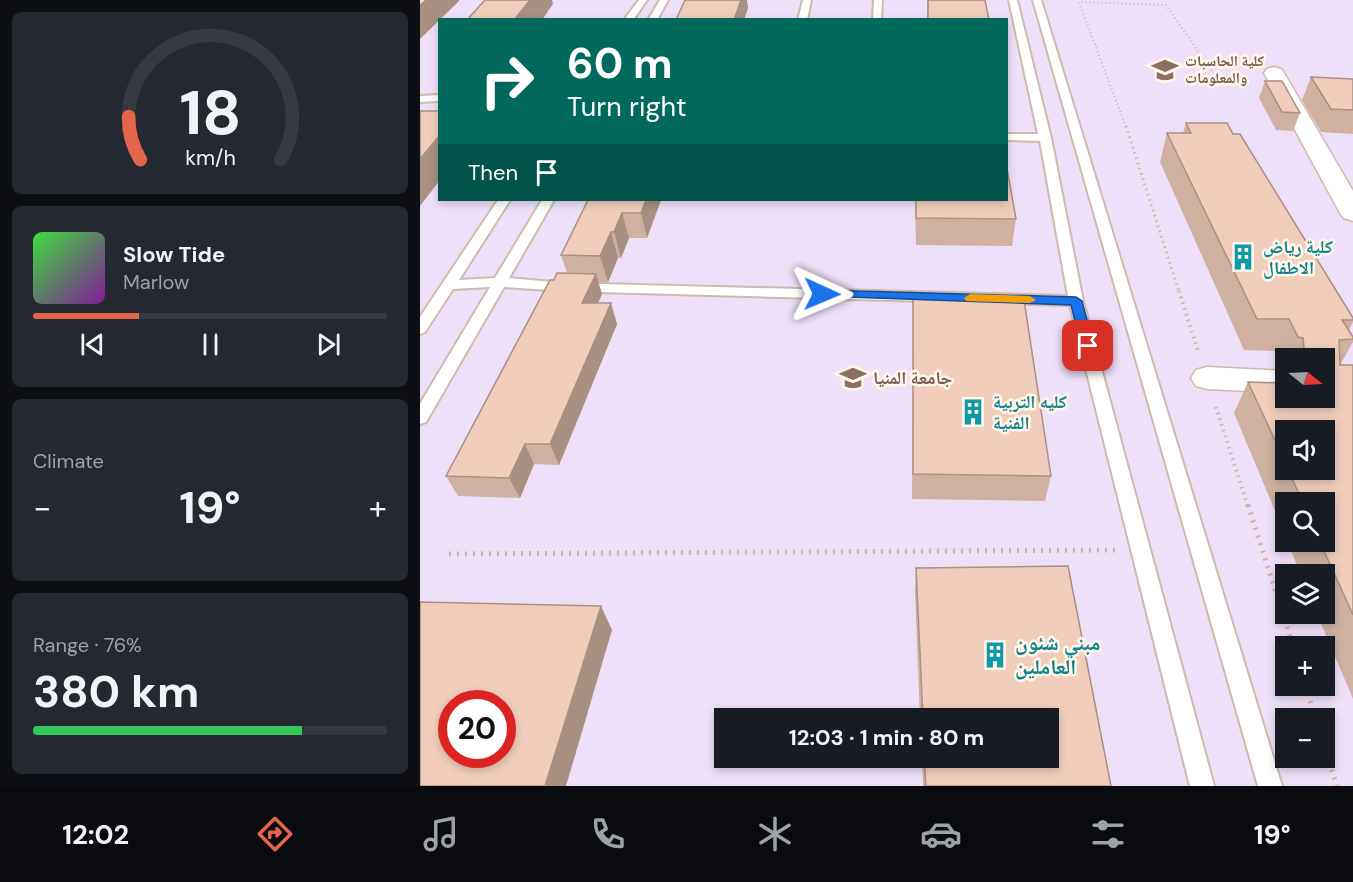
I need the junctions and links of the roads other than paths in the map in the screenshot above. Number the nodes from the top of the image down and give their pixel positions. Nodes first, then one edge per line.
1 (643, 0) edge
2 (664, 0) edge
3 (807, 0) edge
4 (878, 0) edge
5 (1013, 0) edge
6 (1037, 0) edge
7 (630, 18) edge
8 (653, 18) edge
9 (802, 18) edge
10 (876, 18) edge
11 (1274, 73) dead end
12 (438, 98) edge
13 (420, 99) edge
14 (1008, 137) edge
15 (1045, 138) junction
16 (503, 201) edge
17 (547, 201) edge
18 (1353, 213) edge
19 (500, 282) junction
20 (449, 285) junction
21 (1076, 301) junction
22 (420, 329) edge
23 (1207, 378) road end
24 (1275, 381) edge
25 (420, 418) edge
26 (1202, 786) edge
27 (1270, 786) edge

1 - 7 lane
2 - 8 lane
3 - 9 lane
4 - 10 lane
5 - 15 lane
6 - 27 lane
11 - 18 street
12 - 13 lane
14 - 15 lane
15 - 21 lane
16 - 20 lane
17 - 19 lane
19 - 20 lane
19 - 21 lane
19 - 25 lane
20 - 22 lane
21 - 26 lane
23 - 24 street

